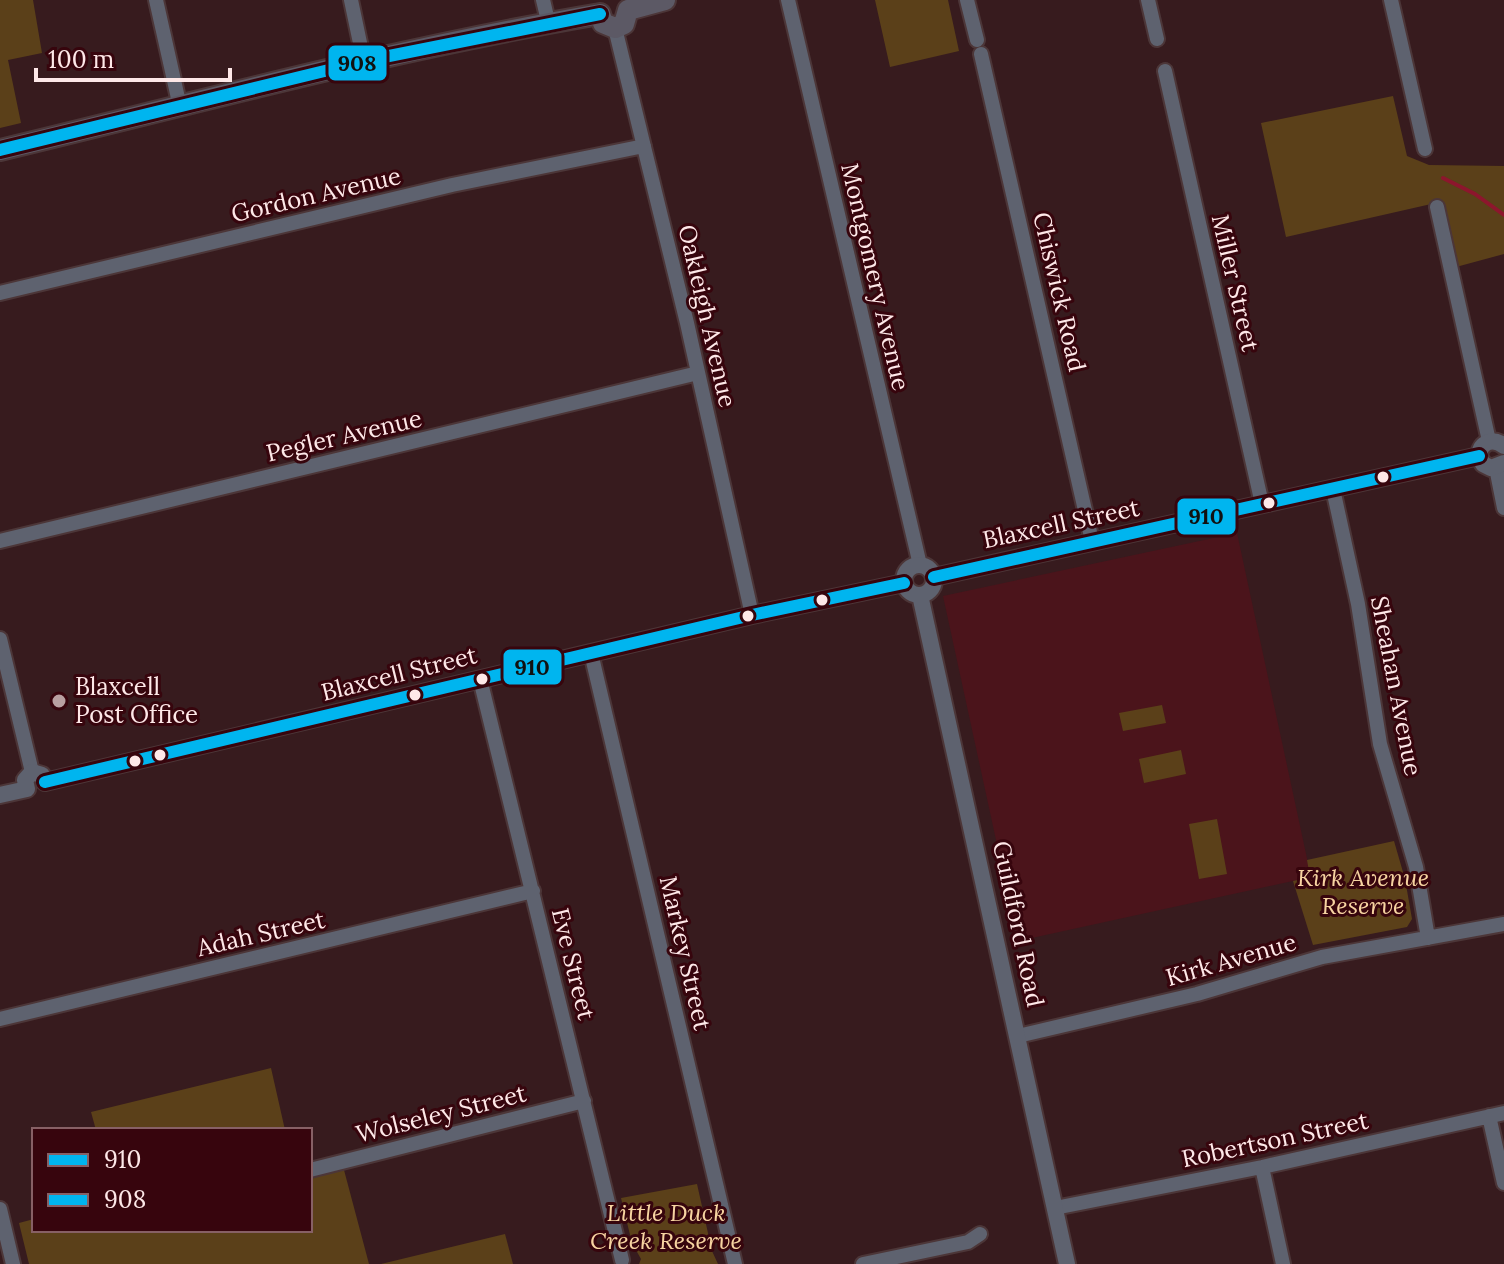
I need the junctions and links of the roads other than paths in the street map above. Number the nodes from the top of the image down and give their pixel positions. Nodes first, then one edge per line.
1 (156, 0) edge
2 (351, 0) edge
3 (543, 0) edge
4 (665, 0) edge
5 (788, 0) edge
6 (967, 0) edge
7 (1148, 0) edge
8 (1391, 0) edge
9 (614, 6) edge
10 (548, 21) junction
11 (615, 28) joint
12 (1157, 39) dead end
13 (364, 62) junction
14 (1165, 71) dead end
15 (180, 107) junction
16 (644, 146) junction
17 (1425, 149) dead end
18 (0, 150) edge
19 (1437, 207) dead end
20 (0, 293) edge
21 (698, 373) junction
22 (1496, 444) edge
23 (1479, 456) junction
24 (1500, 466) edge
25 (1333, 489) junction
26 (1262, 504) junction
27 (1504, 508) edge
28 (0, 541) edge
29 (1092, 541) junction
30 (920, 565) junction
31 (934, 577) junction
32 (904, 583) junction
33 (920, 595) junction
34 (752, 615) junction
35 (0, 639) edge
36 (591, 653) junction
37 (480, 679) junction
38 (39, 777) junction
39 (0, 795) edge
40 (533, 891) junction
41 (1504, 924) edge
42 (1428, 938) junction
43 (0, 1019) edge
44 (1018, 1036) junction
45 (584, 1101) junction
46 (1496, 1115) edge
47 (1262, 1167) junction
48 (312, 1169) edge
49 (1504, 1183) edge
50 (1055, 1208) junction
51 (0, 1209) edge
52 (980, 1234) dead end
53 (4, 1242) edge
54 (622, 1260) dead end
55 (13, 1264) edge
56 (735, 1264) edge
57 (863, 1264) edge
58 (1067, 1264) edge
59 (1283, 1264) edge

1 - 15 street
2 - 13 street
3 - 10 street
4 - 9 main road
5 - 30 street, Montgomery Avenue
6 - 29 street, Chiswick Road
7 - 12 street
8 - 17 street
9 - 10 main road
9 - 11 main road
10 - 13 main road
11 - 16 street, Oakleigh Avenue
13 - 15 main road
14 - 26 street, Miller Street
15 - 18 main road
16 - 20 street, Gordon Avenue
16 - 21 street, Oakleigh Avenue
19 - 22 street
21 - 28 street, Pegler Avenue
21 - 34 street, Oakleigh Avenue
22 - 23 street
23 - 24 street
23 - 25 street, Blaxcell Street
24 - 27 street
25 - 26 street, Blaxcell Street
25 - 42 street, Sheahan Avenue
26 - 29 street, Blaxcell Street
29 - 31 street, Blaxcell Street
30 - 31 street
30 - 32 street
31 - 33 street
32 - 33 street
32 - 34 street, Blaxcell Street
33 - 44 street, Guildford Road
34 - 36 street, Blaxcell Street
35 - 38 street
36 - 37 street, Blaxcell Street
36 - 56 street, Markey Street
37 - 38 street, Blaxcell Street
37 - 40 street, Eve Street
38 - 39 street, Blaxcell Street
40 - 43 street, Adah Street
40 - 45 street, Eve Street
41 - 42 street, Kirk Avenue
42 - 44 street, Kirk Avenue
44 - 50 street, Guildford Road
45 - 48 street, Wolseley Street
45 - 54 street, Eve Street
46 - 47 street, Robertson Street
46 - 49 street
47 - 50 street, Robertson Street
47 - 59 street
50 - 58 street, Guildford Road
51 - 53 street
52 - 57 street
53 - 55 street

